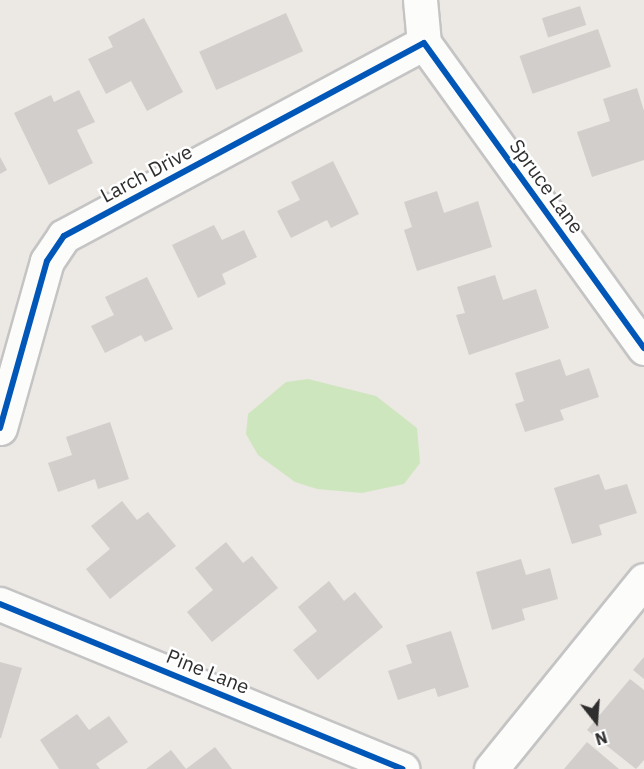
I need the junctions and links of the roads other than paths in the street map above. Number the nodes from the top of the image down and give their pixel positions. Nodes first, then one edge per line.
1 (420, 0) edge
2 (423, 44) junction
3 (644, 348) edge
4 (0, 428) edge
5 (644, 580) edge
6 (0, 604) edge
7 (403, 769) edge
8 (491, 769) edge

1 - 2 street
2 - 3 street, Spruce Lane
2 - 4 street, Larch Drive
5 - 8 street
6 - 7 street, Pine Lane

